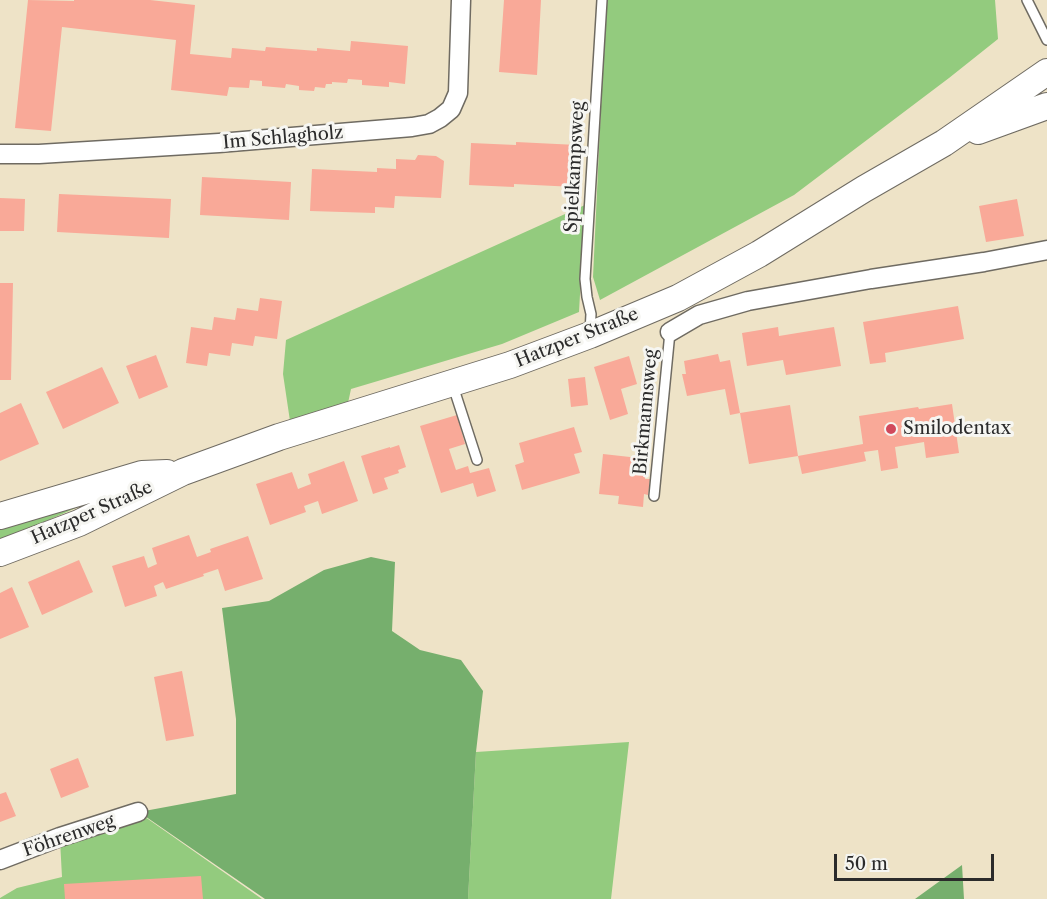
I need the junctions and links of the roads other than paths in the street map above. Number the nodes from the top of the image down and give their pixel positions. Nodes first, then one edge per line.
1 (461, 0) edge
2 (602, 0) edge
3 (1027, 0) edge
4 (1047, 40) edge
5 (1047, 72) edge
6 (1047, 106) edge
7 (944, 143) junction
8 (0, 153) edge
9 (1047, 250) edge
10 (670, 332) joint
11 (590, 335) junction
12 (452, 383) junction
13 (477, 460) dead end
14 (183, 472) junction
15 (654, 496) dead end
16 (0, 516) edge
17 (0, 553) edge
18 (138, 812) dead end
19 (0, 860) edge

1 - 8 street, Im Schlagholz
2 - 11 lane, Spielkampsweg
3 - 4 lane
5 - 7 main road, Hatzper Straße
6 - 7 main road, Hatzper Straße
7 - 11 main road, Hatzper Straße
9 - 10 street
10 - 15 lane, Birkmannsweg
11 - 12 main road, Hatzper Straße
12 - 13 lane
12 - 14 main road, Hatzper Straße
14 - 16 main road, Hatzper Straße
14 - 17 main road, Hatzper Straße
18 - 19 street, Föhrenweg

